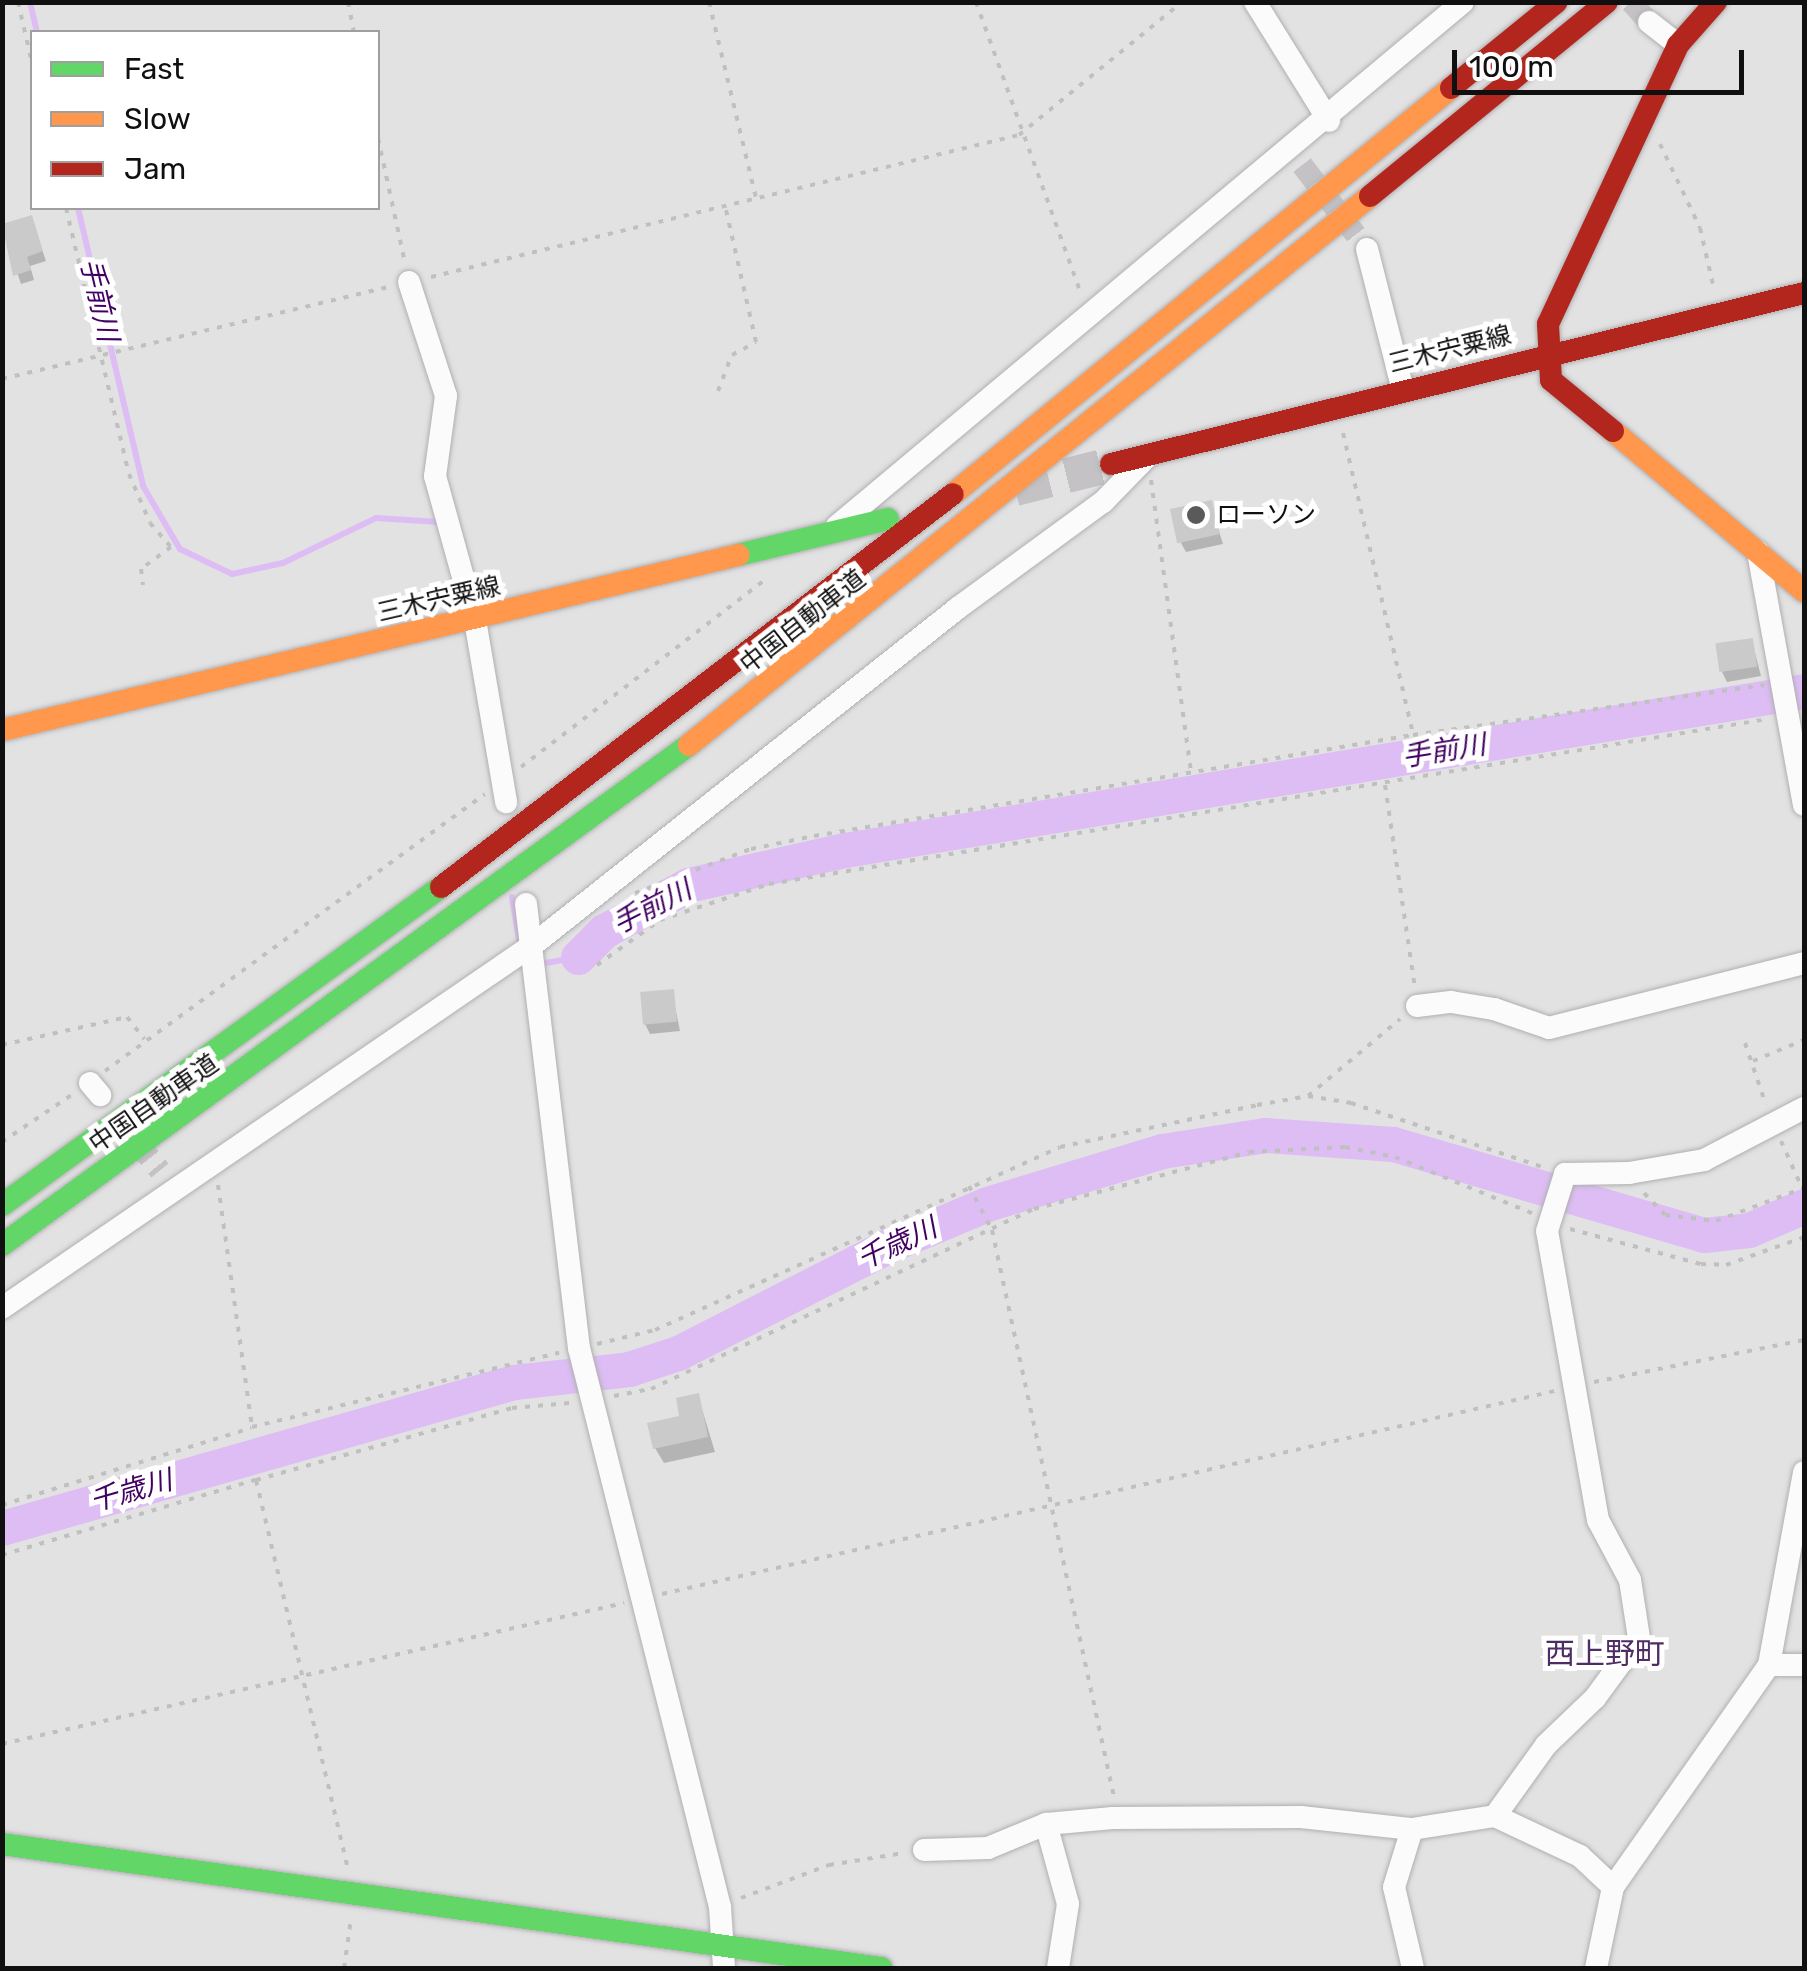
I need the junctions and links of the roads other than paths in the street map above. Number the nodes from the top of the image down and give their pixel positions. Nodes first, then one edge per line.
1 (1256, 2) edge
2 (1462, 2) edge
3 (1557, 2) edge
4 (1607, 2) edge
5 (1716, 2) edge
6 (1649, 22) tunnel mouth
7 (1678, 45) junction
8 (1329, 120) junction
9 (1367, 250) tunnel mouth
10 (409, 282) road end
11 (1804, 293) edge
12 (1549, 354) junction
13 (1403, 390) junction
14 (1148, 456) junction
15 (1111, 464) tunnel mouth
16 (888, 519) dead end
17 (827, 534) junction
18 (1758, 552) junction
19 (1804, 591) edge
20 (476, 620) junction
21 (2, 730) edge
22 (504, 792) road end
23 (1804, 806) edge
24 (526, 904) dead end
25 (534, 944) junction
26 (1804, 963) edge
27 (1417, 1006) road end
28 (1804, 1108) edge
29 (160, 1172) tunnel mouth
30 (176, 1191) junction
31 (2, 1205) edge
32 (2, 1245) edge
33 (2, 1308) edge
34 (1804, 1472) edge
35 (1769, 1665) junction
36 (1804, 1665) edge
37 (1495, 1816) junction
38 (1046, 1824) junction
39 (1412, 1829) junction
40 (2, 1844) edge
41 (924, 1850) road end
42 (1613, 1886) junction
43 (725, 1958) edge
44 (881, 1968) edge
45 (1058, 1968) edge
46 (1413, 1968) edge
47 (1596, 1968) edge

1 - 8 street
2 - 8 street
3 - 31 main road, 中国自動車道
4 - 32 main road, 中国自動車道
5 - 7 main road
6 - 7 street
7 - 12 main road
8 - 17 street
9 - 13 street
10 - 20 street
11 - 12 main road, 三木宍粟線
12 - 13 main road, 三木宍粟線
12 - 18 main road
13 - 14 main road, 三木宍粟線
14 - 15 main road, 三木宍粟線
14 - 25 street
16 - 17 main road, 三木宍粟線
17 - 20 main road, 三木宍粟線
18 - 19 main road
18 - 23 street
20 - 21 main road, 三木宍粟線
20 - 22 street
24 - 25 street
25 - 30 street
25 - 43 street
26 - 27 street
28 - 37 street
29 - 30 street
30 - 33 street
34 - 35 street
35 - 36 street
35 - 42 street
37 - 39 street
37 - 42 street
38 - 39 street
38 - 41 street
38 - 45 street
39 - 46 street
40 - 43 main road
42 - 47 street
43 - 44 main road

